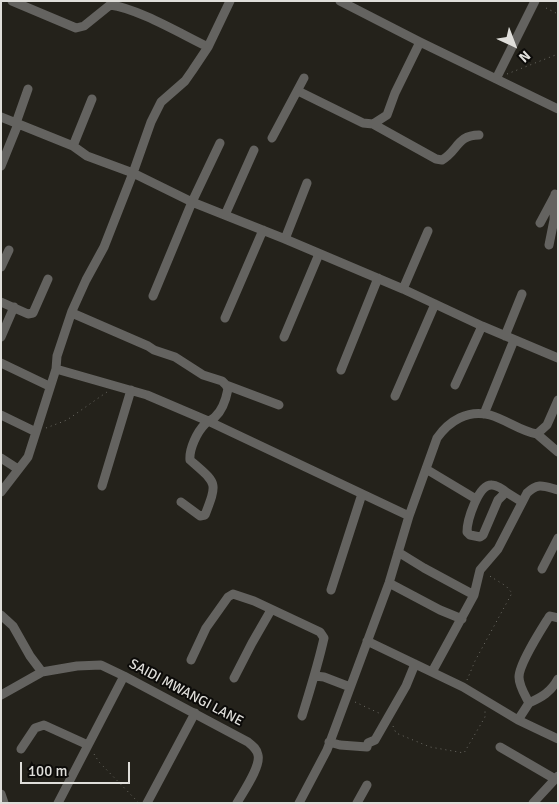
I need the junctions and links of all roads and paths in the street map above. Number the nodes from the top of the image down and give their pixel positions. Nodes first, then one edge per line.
1 (12, 1) edge
2 (230, 1) edge
3 (340, 1) edge
4 (362, 1) edge
5 (535, 1) edge
6 (108, 3) edge
7 (546, 8) dead end
8 (356, 10) junction
9 (558, 14) edge
10 (420, 42) junction
11 (208, 47) junction
12 (558, 54) edge
13 (304, 78) dead end
14 (496, 79) junction
15 (28, 89) dead end
16 (298, 91) junction
17 (92, 99) dead end
18 (558, 109) edge
19 (1, 117) edge
20 (17, 123) junction
21 (372, 124) junction
22 (479, 135) dead end
23 (272, 138) dead end
24 (220, 143) dead end
25 (73, 146) junction
26 (254, 150) dead end
27 (1, 166) edge
28 (133, 173) junction
29 (307, 183) dead end
30 (556, 192) edge
31 (192, 202) junction
32 (225, 215) junction
33 (540, 223) dead end
34 (263, 230) junction
35 (428, 231) dead end
36 (285, 239) junction
37 (550, 245) dead end
38 (10, 250) dead end
39 (319, 254) junction
40 (1, 267) edge
41 (48, 278) dead end
42 (378, 278) junction
43 (403, 289) junction
44 (522, 294) dead end
45 (153, 296) dead end
46 (1, 302) edge
47 (434, 304) junction
48 (14, 307) junction
49 (72, 313) junction
50 (225, 318) dead end
51 (482, 326) junction
52 (505, 336) junction
53 (1, 337) edge
54 (284, 337) dead end
55 (514, 340) junction
56 (558, 358) edge
57 (1, 363) edge
58 (56, 369) junction
59 (341, 370) dead end
60 (226, 385) junction
61 (455, 385) dead end
62 (49, 386) junction
63 (116, 386) junction
64 (131, 390) junction
65 (395, 396) dead end
66 (558, 400) edge
67 (280, 405) dead end
68 (484, 414) junction
69 (1, 415) edge
70 (208, 421) junction
71 (36, 432) junction
72 (537, 434) junction
73 (558, 452) edge
74 (1, 458) edge
75 (18, 469) junction
76 (426, 469) junction
77 (102, 486) dead end
78 (558, 490) edge
79 (1, 492) edge
80 (506, 492) junction
81 (362, 494) junction
82 (476, 499) junction
83 (181, 502) dead end
84 (522, 502) junction
85 (409, 516) junction
86 (558, 538) edge
87 (398, 552) junction
88 (542, 569) dead end
89 (480, 570) junction
90 (388, 583) junction
91 (331, 590) dead end
92 (474, 594) junction
93 (271, 610) junction
94 (1, 615) edge
95 (558, 618) edge
96 (462, 619) junction
97 (367, 642) junction
98 (191, 660) dead end
99 (415, 664) junction
100 (42, 672) junction
101 (432, 672) junction
102 (124, 676) junction
103 (315, 676) junction
104 (234, 678) dead end
105 (558, 679) edge
106 (350, 687) junction
107 (463, 687) junction
108 (1, 695) edge
109 (345, 698) junction
110 (486, 701) junction
111 (529, 703) junction
112 (195, 713) junction
113 (302, 716) dead end
114 (389, 717) junction
115 (518, 720) junction
116 (558, 739) edge
117 (329, 742) junction
118 (88, 745) junction
119 (500, 747) dead end
120 (21, 748) dead end
121 (556, 777) edge
122 (367, 785) dead end
123 (1, 794) edge
124 (4, 803) edge
125 (58, 803) edge
126 (139, 803) edge
127 (147, 803) edge
128 (237, 803) edge
129 (299, 803) edge
130 (357, 803) edge
131 (534, 803) edge

1 - 6 street
2 - 11 street
3 - 8 street
4 - 8 street
5 - 14 street
6 - 11 street
7 - 9 path
8 - 10 street
10 - 14 street
10 - 21 street
11 - 28 street
12 - 14 path
13 - 16 street
14 - 18 street
15 - 20 street
16 - 21 street
16 - 23 street
17 - 25 street
19 - 20 street
20 - 25 street
20 - 27 street
21 - 22 street
24 - 31 street
25 - 28 street
26 - 32 street
28 - 31 street
28 - 49 street
29 - 36 street
30 - 33 street
30 - 37 street
31 - 32 street
31 - 45 street
32 - 34 street
34 - 36 street
34 - 50 street
35 - 43 street
36 - 39 street
38 - 40 street
39 - 42 street
39 - 54 street
41 - 48 street
42 - 43 street
42 - 59 street
43 - 47 street
44 - 52 street
46 - 48 street
47 - 51 street
47 - 65 street
48 - 53 street
49 - 58 street
49 - 60 street
51 - 52 street
51 - 61 street
52 - 55 street
55 - 56 street
55 - 68 street
57 - 62 street
58 - 62 street
58 - 63 street
60 - 67 street
60 - 70 street
62 - 71 street
63 - 64 street
63 - 71 path
64 - 70 street
64 - 77 street
66 - 72 street
68 - 72 street
68 - 76 street
69 - 71 street
70 - 81 street
70 - 83 street
71 - 75 street
72 - 73 street
74 - 75 street
75 - 79 street
76 - 82 street
76 - 85 street
78 - 84 street
80 - 82 street
80 - 82 street
80 - 84 street
81 - 85 street
81 - 91 street
84 - 89 street
85 - 87 street
86 - 88 street
87 - 90 street
87 - 92 street
89 - 92 street
89 - 107 path
90 - 96 street
90 - 97 street
92 - 96 street
93 - 98 street
93 - 103 street
93 - 104 street
94 - 100 street
95 - 111 street
96 - 101 street
97 - 99 street
97 - 106 street
99 - 101 street
99 - 114 street
100 - 102 street, SAIDI MWANGI LANE
100 - 108 street
101 - 107 street
102 - 112 street, SAIDI MWANGI LANE
102 - 118 street
103 - 106 street
103 - 113 street
105 - 111 street
106 - 109 street
107 - 110 street
109 - 114 path
109 - 117 street
110 - 114 path
110 - 115 street
111 - 115 street
112 - 127 street
112 - 128 street, SAIDI MWANGI LANE
114 - 117 street
115 - 116 street
117 - 129 street
118 - 120 street
118 - 125 street
118 - 126 path
119 - 121 street
121 - 131 street
122 - 130 street
123 - 124 street

